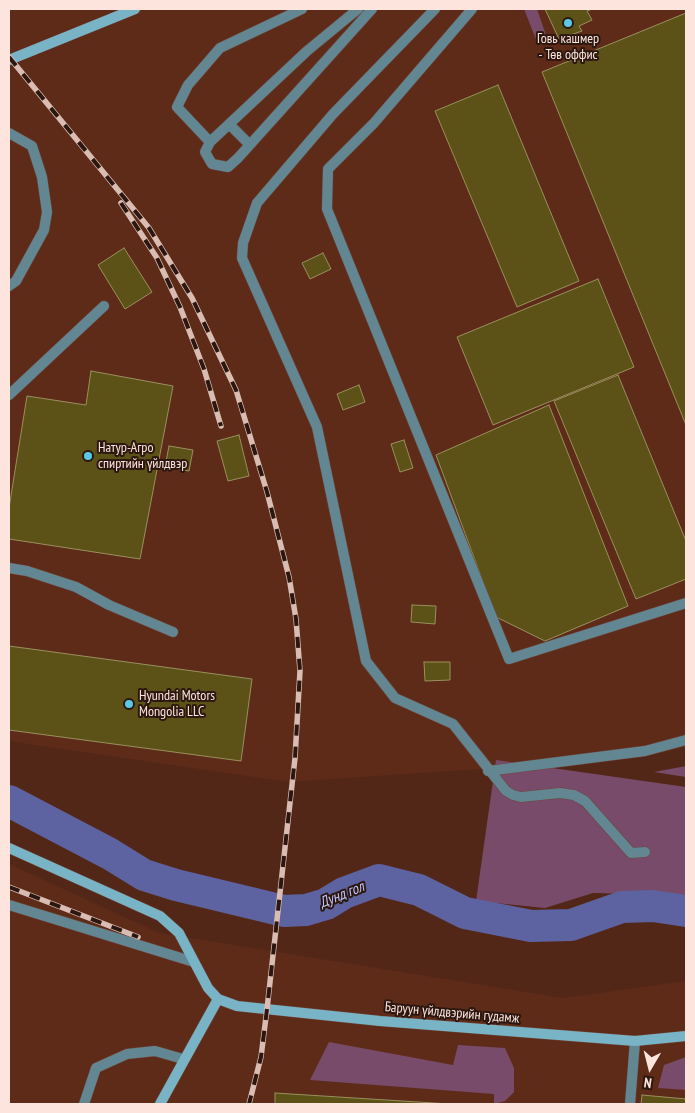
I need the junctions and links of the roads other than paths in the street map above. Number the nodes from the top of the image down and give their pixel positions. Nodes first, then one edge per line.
1 (135, 9) edge
2 (302, 9) edge
3 (358, 9) edge
4 (372, 9) edge
5 (435, 9) edge
6 (472, 9) edge
7 (9, 60) edge
8 (229, 124) junction
9 (9, 133) edge
10 (210, 142) junction
11 (249, 144) junction
12 (9, 286) edge
13 (104, 306) dead end
14 (9, 395) edge
15 (9, 568) edge
16 (686, 603) edge
17 (173, 632) dead end
18 (686, 740) edge
19 (488, 771) junction
20 (9, 848) edge
21 (645, 852) dead end
22 (9, 904) edge
23 (194, 962) junction
24 (218, 998) junction
25 (686, 1036) edge
26 (635, 1041) junction
27 (183, 1059) junction
28 (84, 1104) edge
29 (160, 1104) edge
30 (630, 1104) edge

1 - 7 street
2 - 10 street
3 - 8 street
4 - 11 street
5 - 19 street
6 - 16 street
8 - 10 street
8 - 11 street
9 - 12 street
10 - 11 street
13 - 14 street
15 - 17 street
18 - 19 street
19 - 21 street
20 - 23 street
22 - 23 street
23 - 24 street
24 - 26 street, Баруун үйлдвэрийн гудамж
24 - 27 street
25 - 26 street, Баруун үйлдвэрийн гудамж
26 - 30 street
27 - 28 street
27 - 29 street

